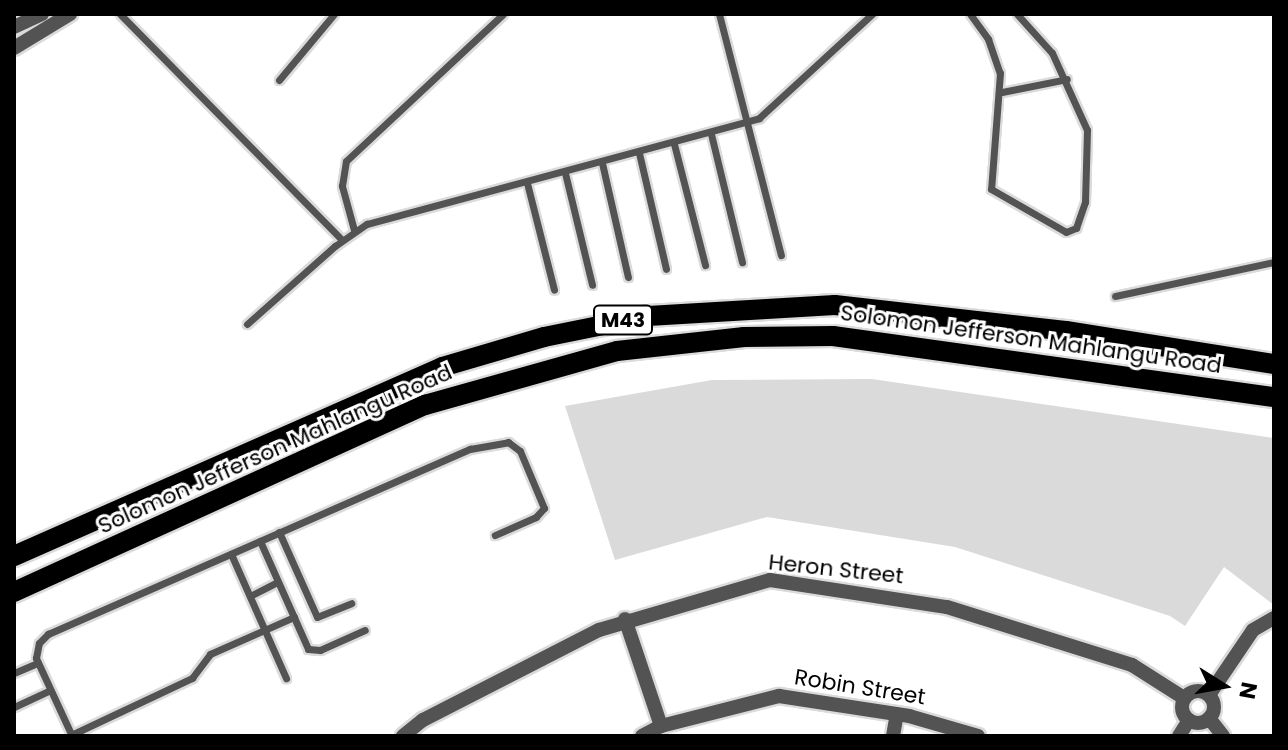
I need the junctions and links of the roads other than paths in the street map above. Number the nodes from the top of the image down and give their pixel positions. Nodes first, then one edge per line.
1 (42, 14) edge
2 (70, 14) edge
3 (120, 14) edge
4 (334, 14) edge
5 (503, 14) edge
6 (719, 14) edge
7 (872, 14) edge
8 (970, 14) edge
9 (1017, 14) edge
10 (14, 27) edge
11 (14, 48) edge
12 (1067, 79) junction
13 (279, 80) dead end
14 (1002, 92) junction
15 (748, 123) junction
16 (711, 134) junction
17 (674, 144) junction
18 (639, 153) junction
19 (602, 163) junction
20 (565, 173) junction
21 (527, 183) junction
22 (354, 230) junction
23 (342, 240) junction
24 (781, 255) dead end
25 (742, 262) dead end
26 (1274, 262) edge
27 (705, 265) dead end
28 (666, 269) dead end
29 (628, 277) dead end
30 (592, 285) dead end
31 (554, 290) dead end
32 (1115, 296) dead end
33 (247, 324) dead end
34 (1274, 364) edge
35 (1274, 397) edge
36 (279, 532) junction
37 (495, 535) dead end
38 (260, 541) junction
39 (231, 554) junction
40 (14, 556) edge
41 (278, 582) junction
42 (14, 592) edge
43 (250, 596) junction
44 (351, 603) dead end
45 (294, 617) junction
46 (317, 617) junction
47 (1274, 618) edge
48 (625, 619) junction
49 (298, 626) junction
50 (264, 630) junction
51 (365, 630) dead end
52 (38, 663) junction
53 (14, 673) edge
54 (286, 678) dead end
55 (50, 690) junction
56 (1209, 695) junction
57 (1184, 698) junction
58 (14, 707) edge
59 (897, 714) junction
60 (1209, 718) junction
61 (1189, 720) junction
62 (661, 726) junction
63 (72, 736) edge
64 (403, 736) edge
65 (642, 736) edge
66 (893, 736) edge
67 (978, 736) edge
68 (1179, 736) edge
69 (1223, 736) edge

1 - 10 street
2 - 11 street
3 - 23 lane
4 - 13 lane
5 - 22 lane
6 - 15 lane
7 - 15 lane
8 - 14 lane
9 - 12 lane
12 - 14 lane
12 - 14 lane
15 - 16 lane
15 - 24 lane
16 - 17 lane
16 - 25 lane
17 - 18 lane
17 - 27 lane
18 - 19 lane
18 - 28 lane
19 - 20 lane
19 - 29 lane
20 - 21 lane
20 - 30 lane
21 - 22 lane
21 - 31 lane
22 - 23 lane
23 - 33 lane
26 - 32 lane
34 - 40 main road, Solomon Jefferson Mahlangu Road / M43
35 - 42 main road, Solomon Jefferson Mahlangu Road / M43
36 - 37 lane
36 - 38 lane
36 - 46 lane
38 - 39 lane
38 - 41 lane
39 - 43 lane
39 - 52 lane
41 - 43 lane
41 - 45 lane
43 - 50 lane
44 - 46 lane
45 - 49 lane
45 - 50 lane
46 - 49 lane
47 - 56 street
48 - 57 street, Heron Street
48 - 62 street
48 - 64 street, Heron Street
49 - 51 lane
50 - 54 lane
50 - 63 lane
52 - 53 lane
52 - 55 lane
55 - 58 lane
55 - 63 lane
56 - 57 street
56 - 60 street
57 - 61 street
59 - 62 street, Robin Street
59 - 66 street
59 - 67 street, Robin Street
60 - 61 street
60 - 69 street
61 - 68 street
62 - 65 street, Robin Street

